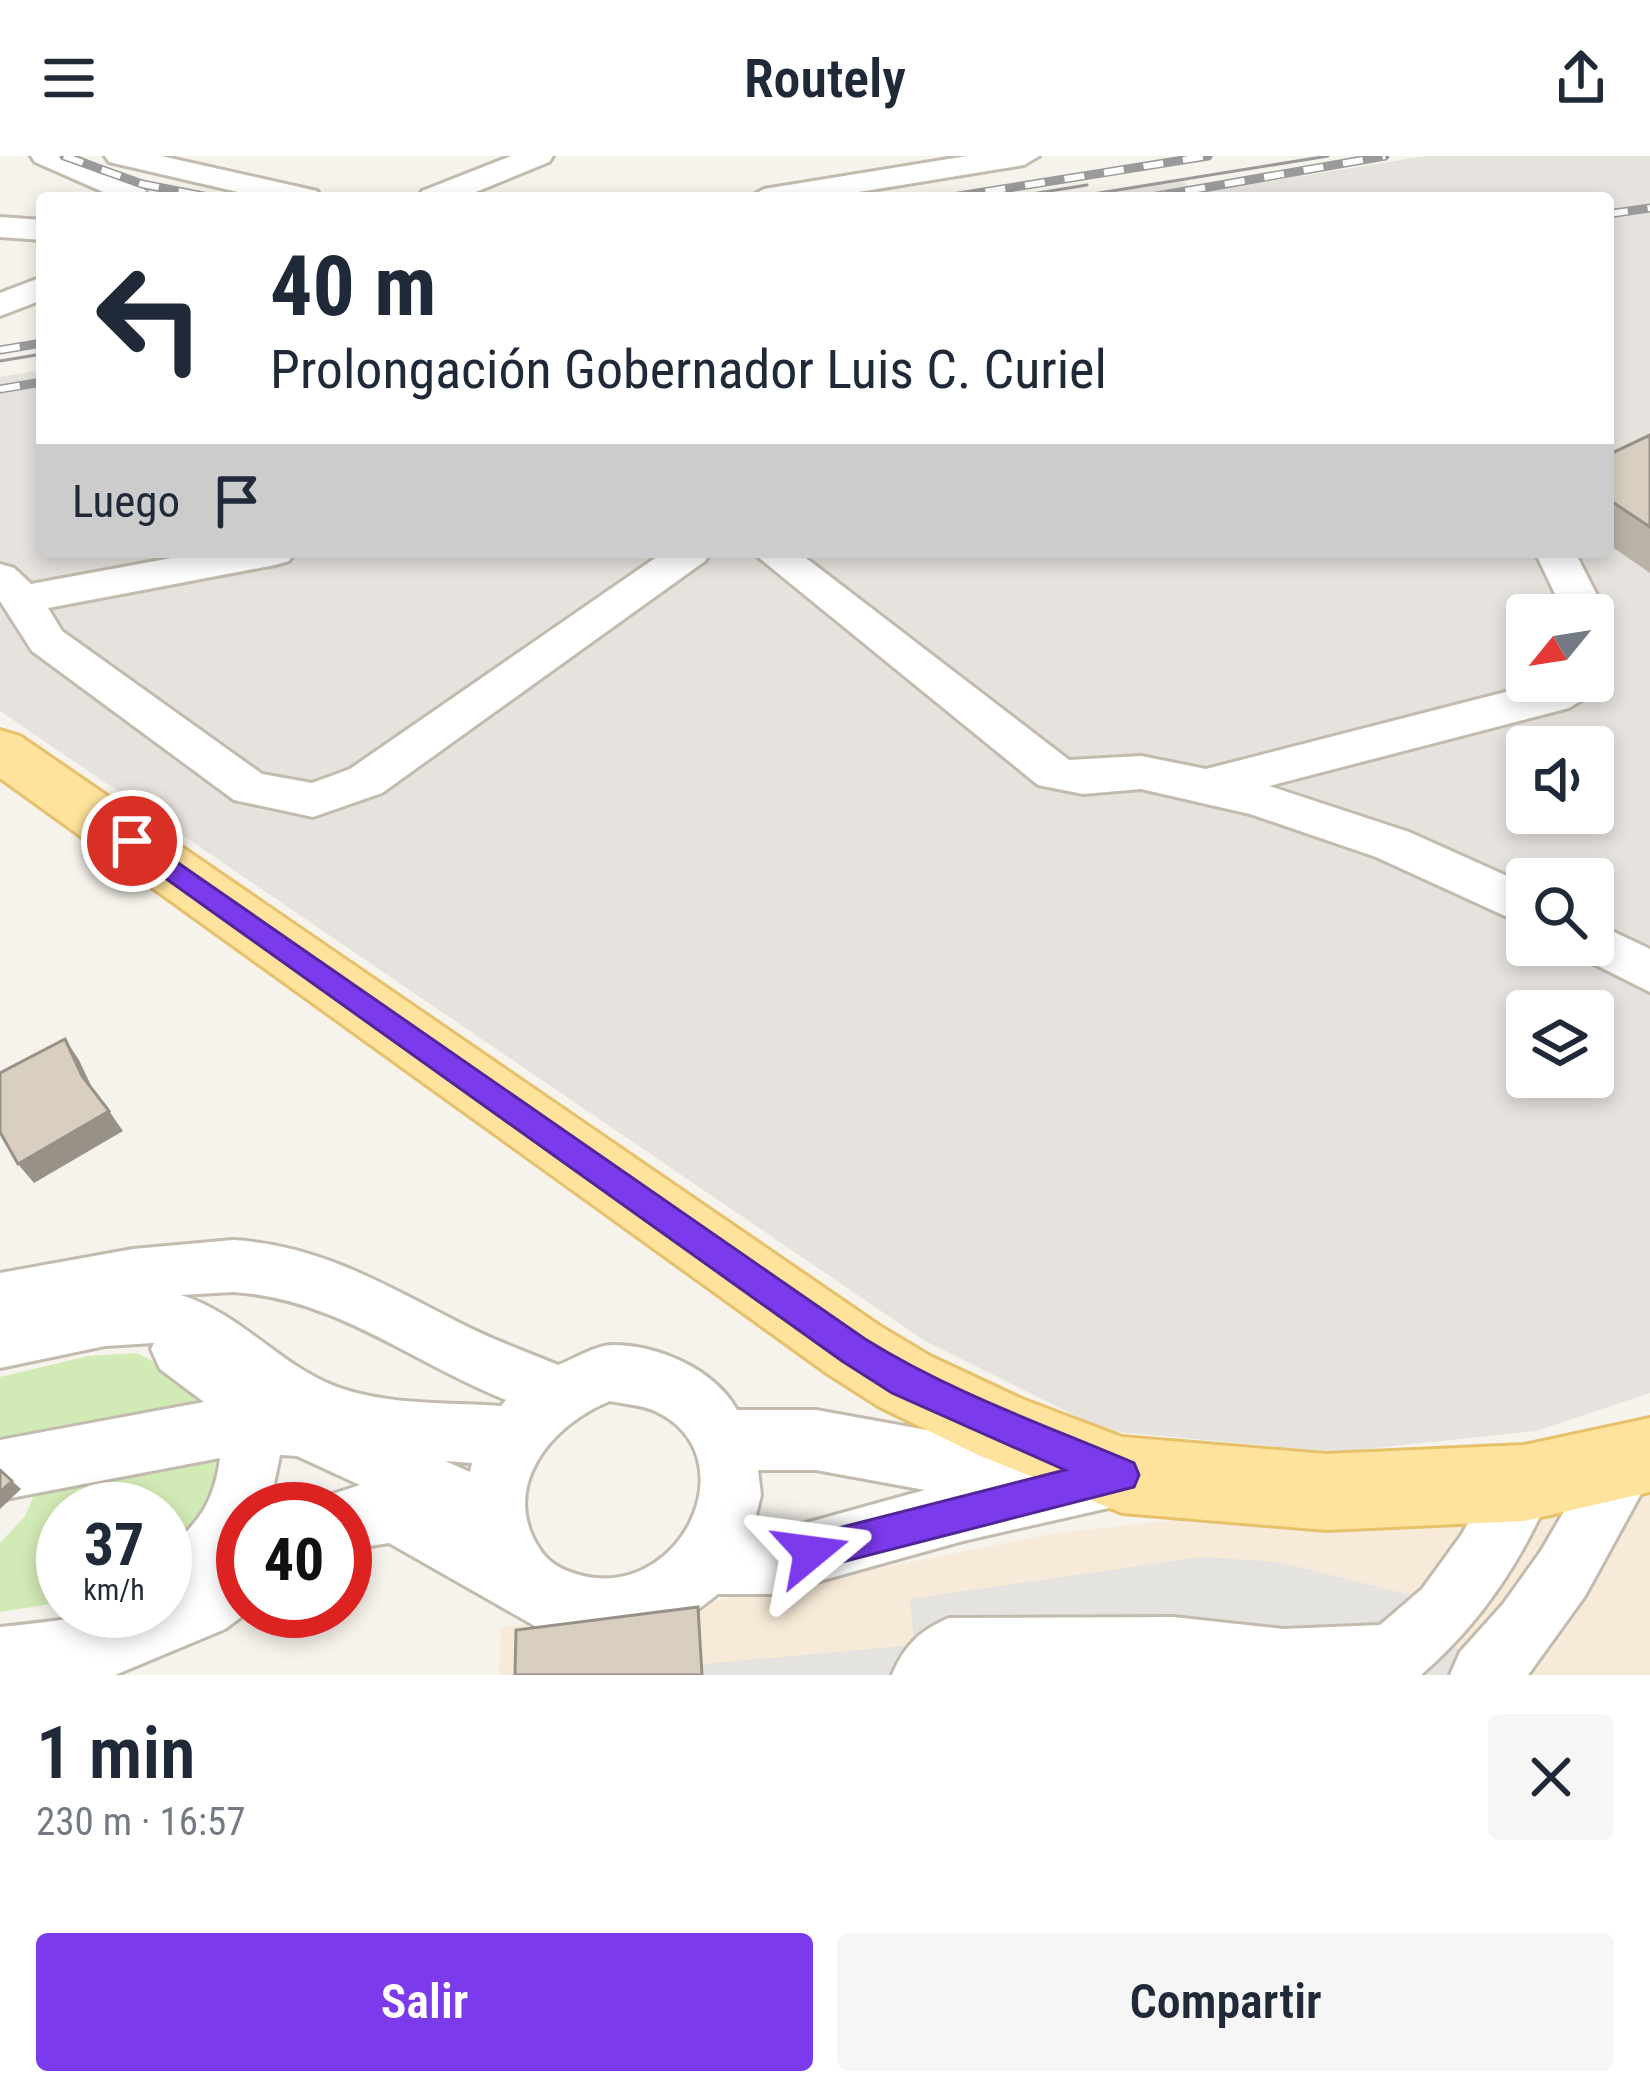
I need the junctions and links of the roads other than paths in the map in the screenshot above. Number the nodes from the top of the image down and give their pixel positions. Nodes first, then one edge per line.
1 (46, 156) edge
2 (120, 156) edge
3 (538, 156) edge
4 (869, 156) edge
5 (1024, 156) edge
6 (178, 162) edge
7 (897, 177) junction
8 (120, 192) edge
9 (131, 192) edge
10 (285, 192) edge
11 (448, 192) edge
12 (802, 192) edge
13 (0, 227) edge
14 (36, 230) edge
15 (36, 290) edge
16 (0, 306) edge
17 (231, 558) edge
18 (682, 558) edge
19 (780, 558) edge
20 (1558, 558) edge
21 (11, 588) edge
22 (1576, 594) edge
23 (1534, 702) edge
24 (0, 750) edge
25 (1208, 784) junction
26 (1506, 896) edge
27 (1614, 952) edge
28 (1650, 972) edge
29 (0, 1300) edge
30 (0, 1341) edge
31 (0, 1360) edge
32 (554, 1392) junction
33 (246, 1424) junction
34 (513, 1436) junction
35 (724, 1440) junction
36 (1638, 1458) edge
37 (0, 1470) edge
38 (1122, 1475) junction
39 (1524, 1484) junction
40 (372, 1513) edge
41 (495, 1515) junction
42 (703, 1563) junction
43 (192, 1567) edge
44 (216, 1596) edge
45 (554, 1599) junction
46 (646, 1605) junction
47 (36, 1628) edge
48 (0, 1632) edge
49 (0, 1660) edge
50 (1401, 1666) edge
51 (566, 1675) edge
52 (642, 1675) edge
53 (925, 1675) edge
54 (1483, 1675) edge

1 - 8 street
2 - 6 street
3 - 11 street
4 - 7 street
5 - 7 street
6 - 9 street
6 - 10 street
7 - 12 street
13 - 14 street
15 - 16 street
17 - 21 street
18 - 21 street
19 - 25 street
20 - 22 street
23 - 25 street
24 - 38 main road
25 - 26 street
27 - 28 street
29 - 32 street
30 - 34 street
31 - 33 street
32 - 34 street
32 - 35 street
33 - 37 street
33 - 41 street
33 - 43 street
34 - 41 street
35 - 38 street
35 - 42 street
36 - 39 main road
36 - 54 street
38 - 39 main road
38 - 42 street
39 - 50 street
40 - 45 street
41 - 45 street
42 - 46 street
44 - 49 street
45 - 46 street
45 - 51 street
46 - 52 street
47 - 48 street
50 - 53 street

